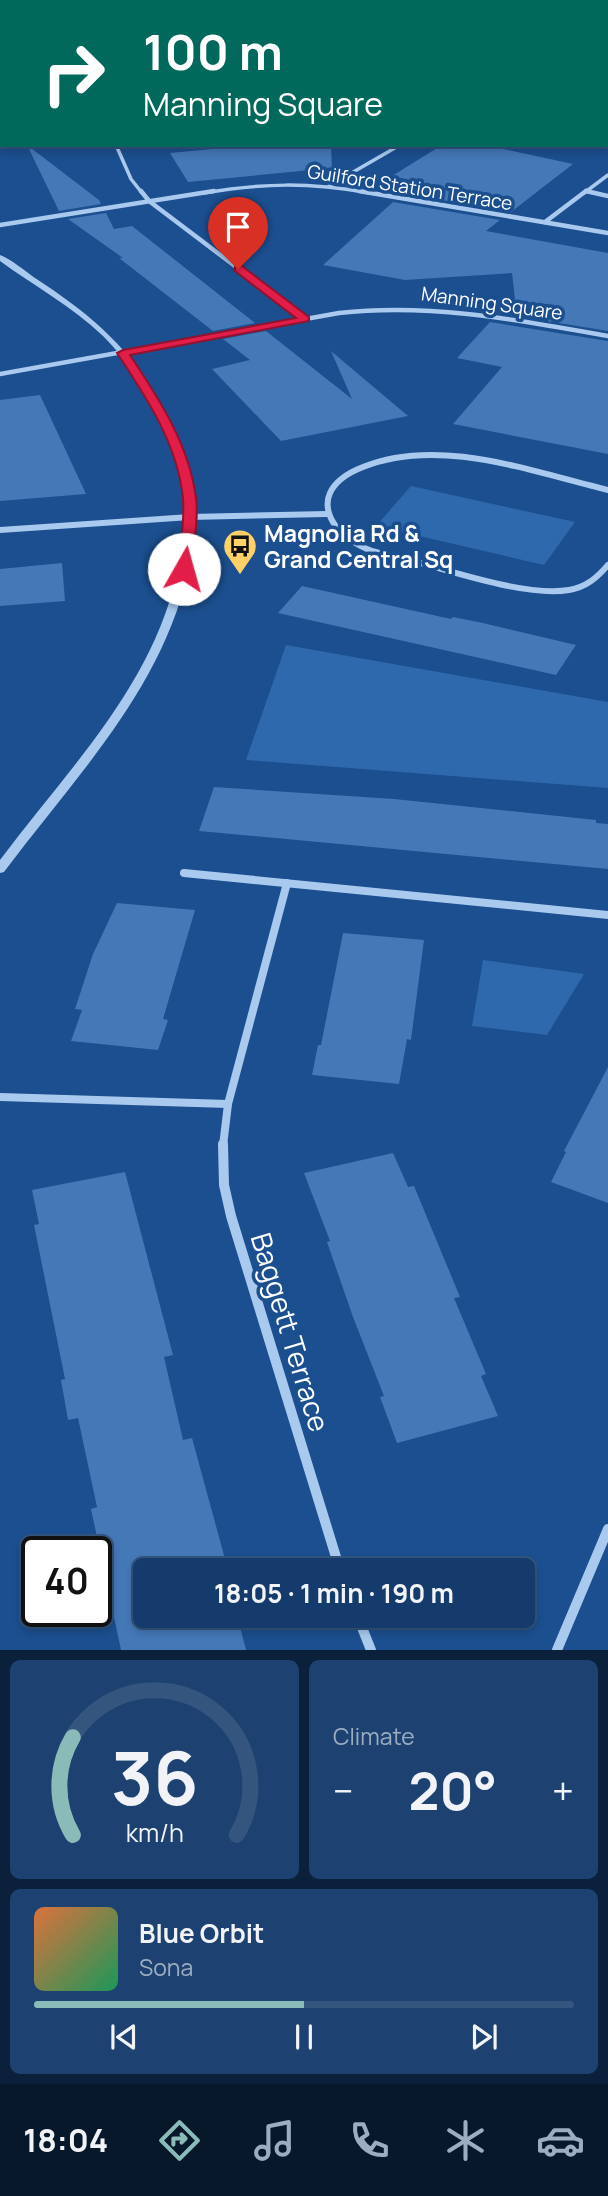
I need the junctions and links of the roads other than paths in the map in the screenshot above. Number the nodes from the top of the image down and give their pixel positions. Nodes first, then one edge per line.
1 (117, 147) edge
2 (395, 147) edge
3 (608, 176) edge
4 (329, 186) junction
5 (586, 191) junction
6 (608, 196) edge
7 (149, 201) junction
8 (545, 222) junction
9 (0, 225) edge
10 (608, 233) edge
11 (0, 257) edge
12 (305, 319) junction
13 (608, 336) edge
14 (123, 353) junction
15 (0, 374) edge
16 (608, 490) edge
17 (327, 514) junction
18 (190, 517) junction
19 (0, 530) edge
20 (608, 565) edge
21 (0, 869) edge
22 (184, 873) dead end
23 (287, 883) junction
24 (608, 915) edge
25 (0, 1097) edge
26 (228, 1104) junction
27 (608, 1529) edge
28 (336, 1558) edge
29 (362, 1628) edge
30 (371, 1650) edge
31 (557, 1650) edge

1 - 7 street
2 - 4 street
3 - 5 street
4 - 7 street, Guilford Station Terrace
4 - 8 street, Guilford Station Terrace
5 - 6 street
5 - 8 street
7 - 9 street, Guilford Station Terrace
7 - 12 street
8 - 10 street, Guilford Station Terrace
11 - 14 street
12 - 13 street, Manning Square
12 - 14 street, Manning Square
14 - 15 street, Manning Square
14 - 18 street
16 - 17 street
17 - 18 street
17 - 20 street
18 - 19 street
18 - 21 street
22 - 23 street
23 - 24 street
23 - 26 street, Baggett Terrace
25 - 26 street
26 - 28 street, Baggett Terrace
27 - 31 street
29 - 30 street

